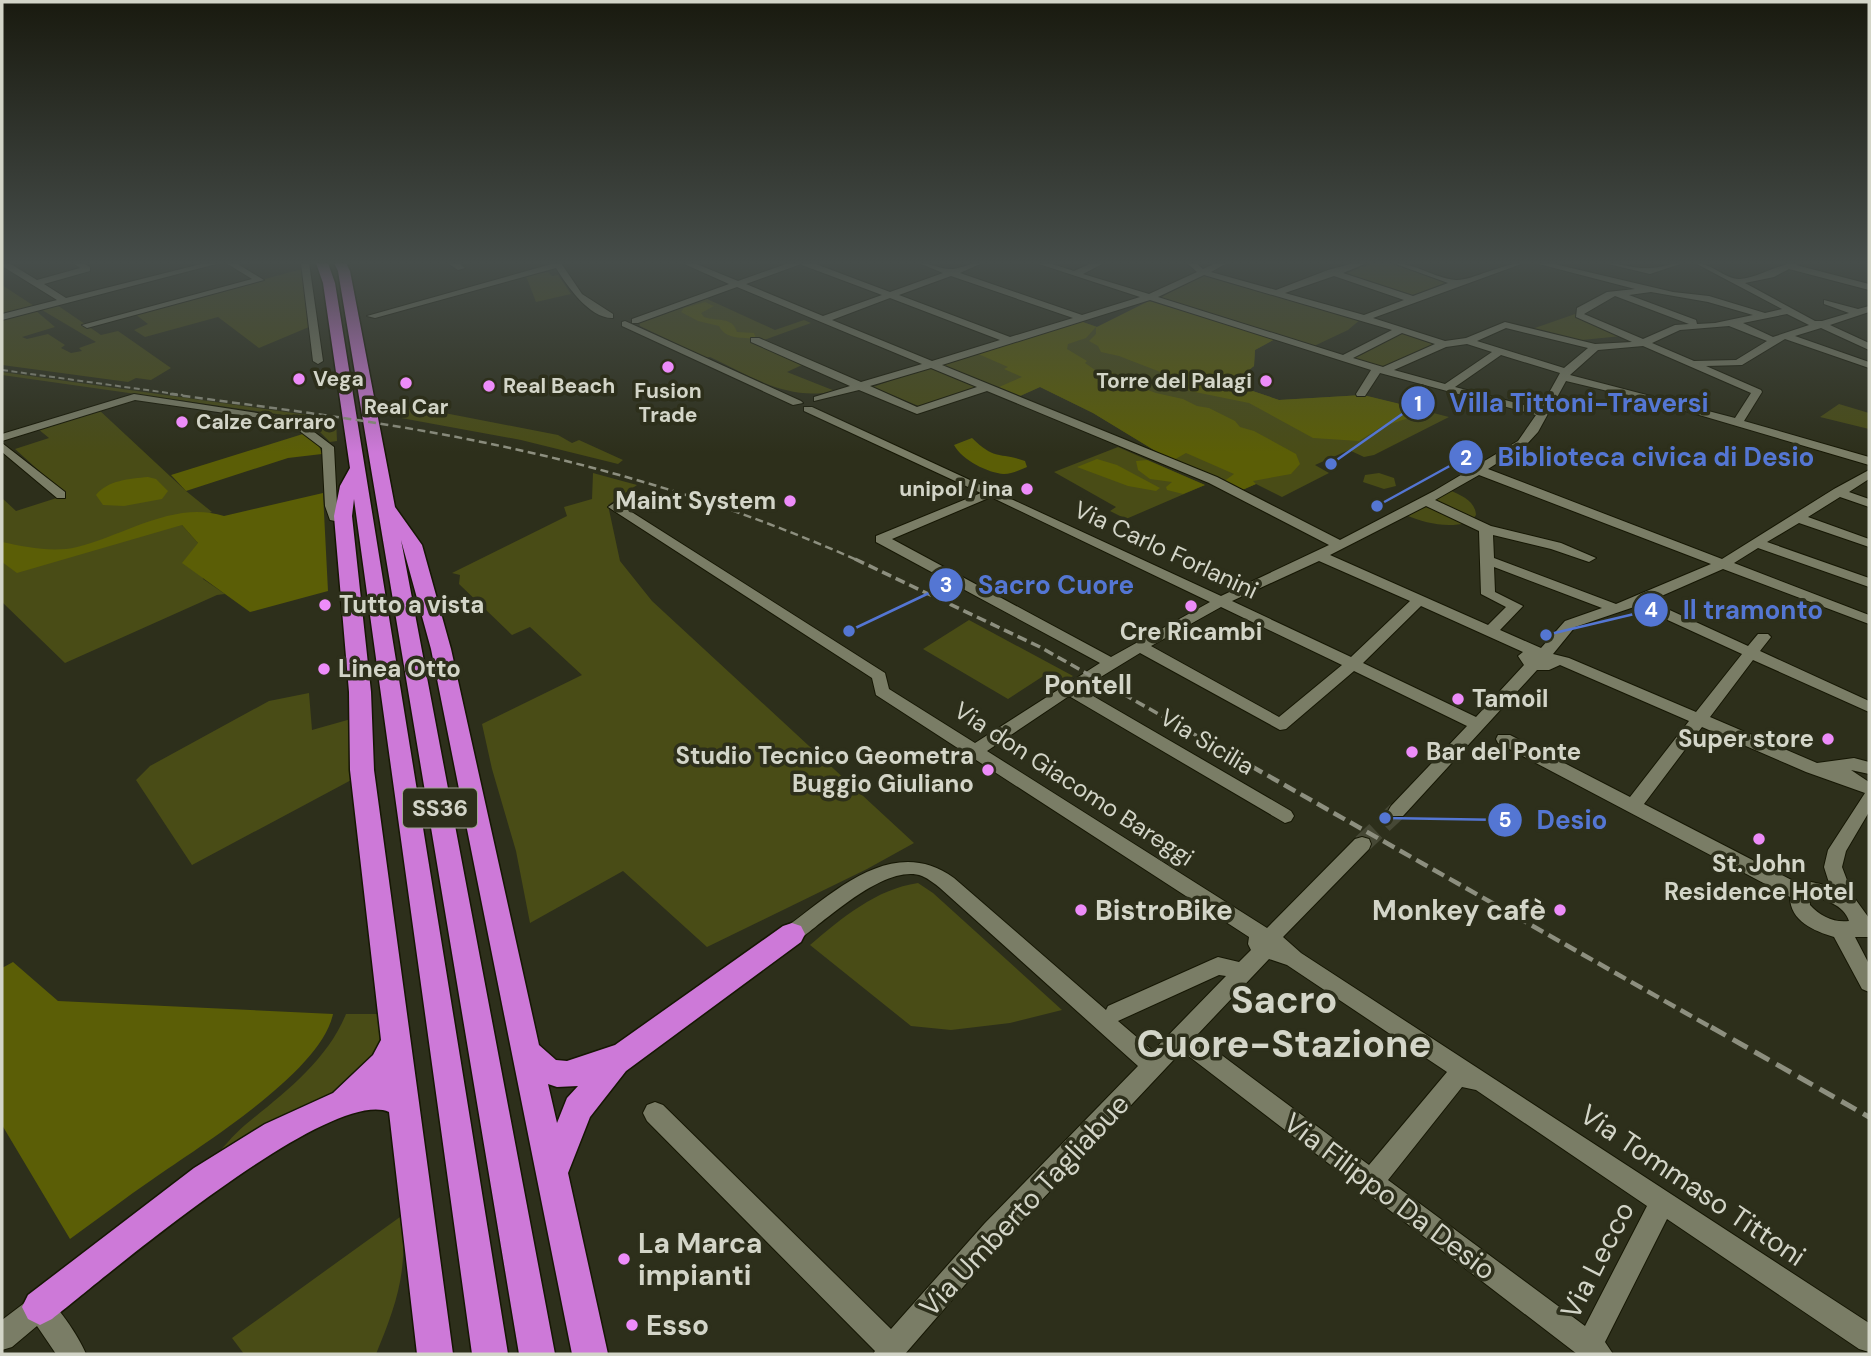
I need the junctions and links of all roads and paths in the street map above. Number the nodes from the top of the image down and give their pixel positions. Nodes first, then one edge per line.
1 (313, 326) edge
2 (336, 326) edge
3 (354, 326) edge
4 (639, 326) edge
5 (838, 326) edge
6 (973, 326) edge
7 (1051, 326) edge
8 (1241, 326) edge
9 (1386, 326) edge
10 (1501, 326) edge
11 (1516, 326) edge
12 (1603, 326) edge
13 (1687, 326) edge
14 (1743, 326) edge
15 (1815, 326) edge
16 (1822, 326) edge
17 (1678, 327) joint
18 (1399, 331) junction
19 (1786, 336) junction
20 (755, 340) dead end
21 (1009, 340) junction
22 (1468, 341) junction
23 (1444, 344) junction
24 (1641, 344) junction
25 (1595, 347) junction
26 (1869, 347) edge
27 (1500, 351) junction
28 (1345, 358) junction
29 (318, 361) dead end
30 (1688, 363) junction
31 (931, 364) junction
32 (1869, 365) edge
33 (1381, 370) junction
34 (1565, 374) junction
35 (861, 387) junction
36 (987, 387) junction
37 (1448, 387) junction
38 (1361, 394) dead end
39 (803, 403) junction
40 (822, 403) junction
41 (1541, 413) junction
42 (834, 420) junction
43 (1737, 424) junction
44 (2, 438) edge
45 (2, 446) edge
46 (1869, 461) edge
47 (358, 469) junction
48 (1478, 470) junction
49 (1869, 474) edge
50 (1838, 492) junction
51 (991, 493) junction
52 (61, 495) dead end
53 (1424, 500) junction
54 (1869, 503) edge
55 (385, 504) junction
56 (614, 507) dead end
57 (339, 517) junction
58 (1797, 518) junction
59 (1486, 529) junction
60 (1756, 543) junction
61 (1869, 543) edge
62 (1339, 545) junction
63 (1318, 555) junction
64 (1589, 558) dead end
65 (1487, 560) junction
66 (1723, 564) junction
67 (1573, 576) dead end
68 (1869, 583) edge
69 (1562, 587) junction
70 (1420, 599) junction
71 (1639, 601) junction
72 (1223, 602) junction
73 (1617, 609) junction
74 (1869, 620) edge
75 (1499, 633) junction
76 (1763, 637) dead end
77 (1139, 646) junction
78 (1751, 652) junction
79 (1538, 657) junction
80 (1111, 663) junction
81 (1353, 664) junction
82 (1069, 689) junction
83 (1869, 707) edge
84 (1700, 719) junction
85 (1477, 724) junction
86 (1504, 739) dead end
87 (975, 751) junction
88 (1858, 773) edge
89 (1869, 798) edge
90 (1633, 805) junction
91 (1397, 811) tunnel mouth
92 (1285, 816) dead end
93 (1854, 820) junction
94 (1362, 844) tunnel mouth
95 (1833, 867) junction
96 (1806, 891) junction
97 (1855, 920) edge
98 (792, 934) joint
99 (1266, 943) junction
100 (1245, 971) junction
101 (1869, 983) edge
102 (1116, 1012) dead end
103 (1181, 1038) junction
104 (397, 1039) junction
105 (642, 1041) junction
106 (526, 1050) junction
107 (1153, 1065) junction
108 (1450, 1068) junction
109 (341, 1104) junction
110 (405, 1105) junction
111 (655, 1112) dead end
112 (553, 1170) junction
113 (1371, 1181) junction
114 (1662, 1202) junction
115 (40, 1307) junction
116 (2, 1337) edge
117 (1869, 1339) edge
118 (1594, 1350) edge
119 (889, 1352) edge
120 (72, 1354) edge
121 (435, 1354) edge
122 (490, 1354) edge
123 (537, 1354) edge
124 (590, 1354) edge

1 - 29 street
2 - 47 highway, SS36
3 - 55 highway, SS36
4 - 39 street, Via Carlo Forlanini
5 - 31 street
6 - 21 street
7 - 21 street
8 - 28 street
9 - 18 street
10 - 22 street
11 - 25 street
12 - 24 street
13 - 17 street
14 - 19 street
15 - 19 street
16 - 26 street
17 - 24 street
18 - 23 street
18 - 28 street
19 - 30 street
19 - 32 street
20 - 35 street
21 - 31 street
22 - 23 street
22 - 27 street
23 - 33 street
24 - 25 street
24 - 30 street
25 - 34 street
27 - 34 street
27 - 37 street
28 - 33 street
30 - 43 street
31 - 35 street
31 - 36 street
33 - 37 street
33 - 38 street
34 - 41 street
34 - 43 street
35 - 36 street
35 - 40 street
36 - 62 street
37 - 41 street
39 - 40 street
39 - 42 street, Via Carlo Forlanini
40 - 42 street, Via Carlo Forlanini
41 - 48 street
42 - 51 street, Via Carlo Forlanini
43 - 46 street
44 - 57 street
45 - 52 street
47 - 57 highway
47 - 122 highway, SS36
48 - 53 street
48 - 66 street
49 - 50 street
50 - 54 street
50 - 58 street
51 - 72 street, Via Carlo Forlanini
51 - 80 street
53 - 59 street
53 - 62 street
55 - 106 highway
55 - 123 highway, SS36
56 - 87 street, Via don Giacomo Bareggi
57 - 104 highway
58 - 60 street
58 - 61 street
59 - 64 street
59 - 65 street
60 - 66 street
60 - 68 street
62 - 63 street
63 - 70 street
63 - 72 street
65 - 69 street
65 - 75 street
66 - 71 street
66 - 74 street
67 - 69 street
69 - 73 street
70 - 75 street
70 - 81 street
71 - 73 street
71 - 78 street
72 - 77 street
72 - 81 street, Via Carlo Forlanini
73 - 79 street
75 - 79 street
76 - 78 street
77 - 80 street
77 - 81 street
78 - 83 street
78 - 84 street
79 - 84 street
79 - 85 street
80 - 82 street
81 - 85 street, Via Carlo Forlanini
82 - 87 street
82 - 92 street, Via Sicilia
84 - 88 street
84 - 90 street
85 - 91 street
86 - 90 street
87 - 99 street, Via don Giacomo Bareggi
88 - 93 street
89 - 93 street
90 - 96 street
93 - 95 street
94 - 99 street, Via Umberto Tagliabue
95 - 96 street
95 - 97 street
96 - 97 street
96 - 97 street
97 - 101 street
98 - 105 highway
98 - 107 street
99 - 100 street, Via Umberto Tagliabue
99 - 108 street, Via Tommaso Tittoni
100 - 102 street
100 - 103 street, Via Umberto Tagliabue
103 - 107 street, Via Umberto Tagliabue
103 - 113 street, Via Filippo Da Desio
104 - 109 highway
104 - 110 highway
105 - 106 highway
105 - 112 highway
106 - 112 highway
107 - 119 street, Via Umberto Tagliabue
108 - 113 street
108 - 114 street, Via Tommaso Tittoni
109 - 110 highway
109 - 115 highway
110 - 121 highway
111 - 119 street
112 - 124 highway
113 - 118 street, Via Filippo Da Desio
114 - 117 street, Via Tommaso Tittoni
114 - 118 street, Via Lecco
115 - 116 street
115 - 120 street

